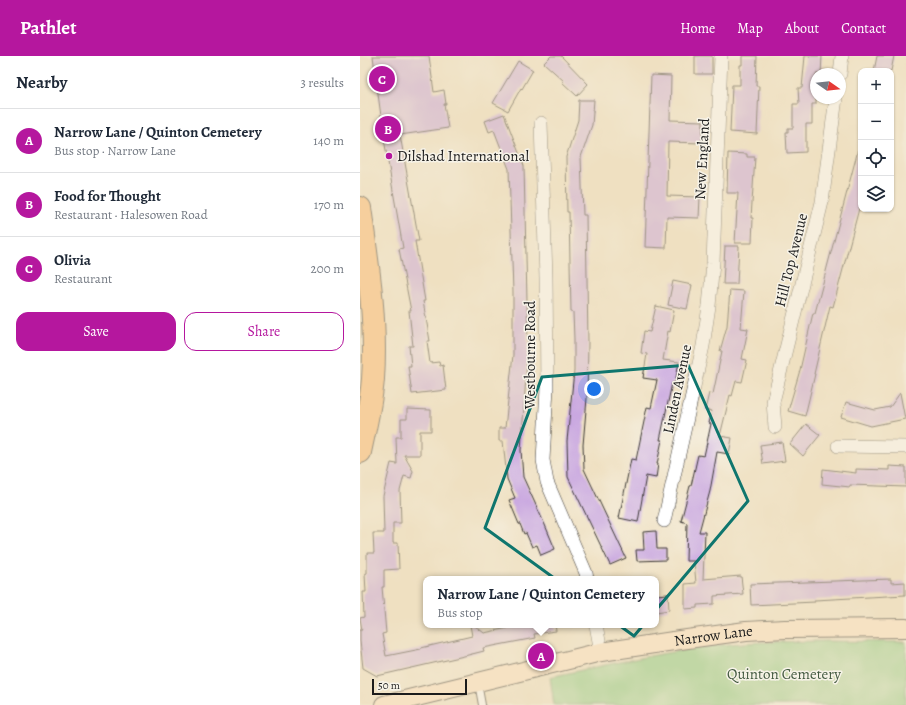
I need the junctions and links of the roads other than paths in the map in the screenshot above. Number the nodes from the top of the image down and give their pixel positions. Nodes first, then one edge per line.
1 (721, 56) edge
2 (842, 56) edge
3 (841, 68) edge
4 (835, 104) edge
5 (541, 123) dead end
6 (360, 212) edge
7 (713, 263) joint
8 (775, 428) dead end
9 (838, 446) dead end
10 (906, 447) edge
11 (360, 452) edge
12 (664, 521) dead end
13 (586, 576) edge
14 (597, 628) edge
15 (906, 628) edge
16 (601, 652) junction
17 (478, 682) junction
18 (384, 705) edge
19 (482, 705) edge

1 - 7 street, New England
2 - 3 street
4 - 8 street, Hill Top Avenue
5 - 13 street, Westbourne Road
6 - 11 highway
7 - 12 street, Linden Avenue
9 - 10 street
14 - 16 street
15 - 16 main road, Narrow Lane
16 - 17 main road, Narrow Lane
17 - 18 main road, Narrow Lane
17 - 19 lane

